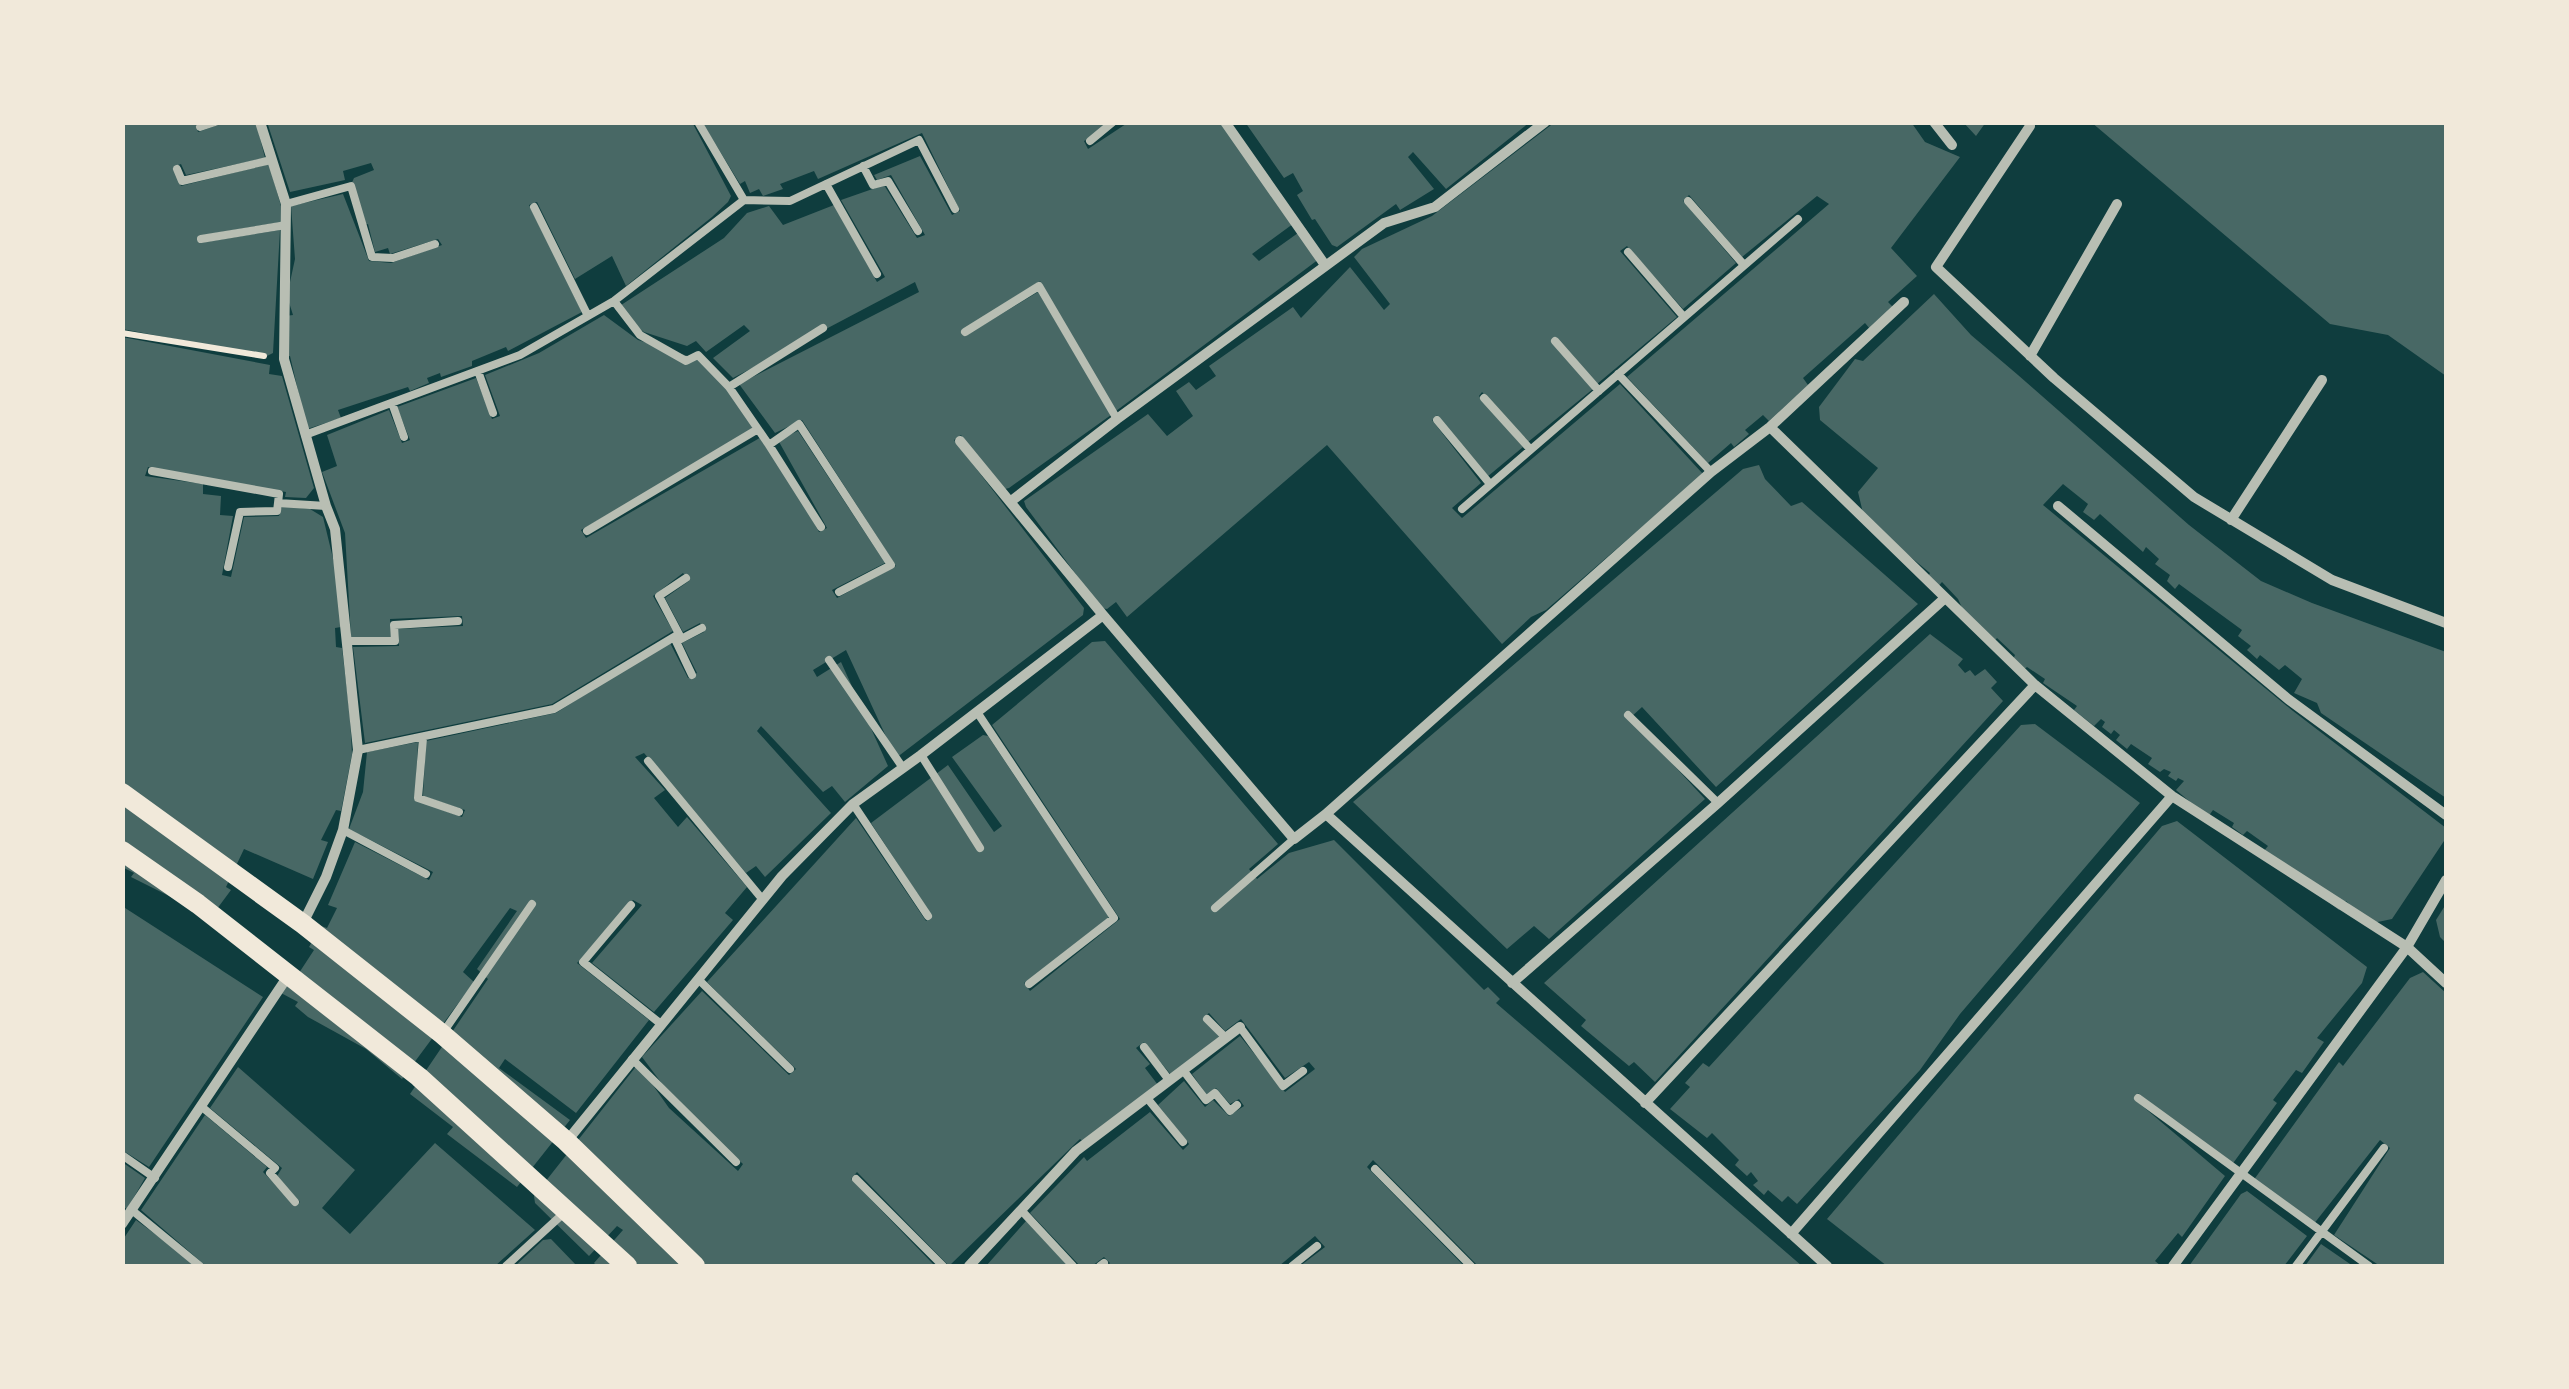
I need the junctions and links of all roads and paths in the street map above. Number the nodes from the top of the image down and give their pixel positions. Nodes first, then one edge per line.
1 (215, 122) edge
2 (260, 122) edge
3 (698, 122) edge
4 (1113, 122) edge
5 (1225, 122) edge
6 (1545, 122) edge
7 (1934, 122) edge
8 (2030, 126) dead end
9 (200, 127) dead end
10 (1090, 141) dead end
11 (1952, 145) dead end
12 (271, 160) junction
13 (863, 166) junction
14 (178, 169) dead end
15 (826, 184) junction
16 (744, 200) junction
17 (1688, 201) dead end
18 (286, 204) junction
19 (2118, 204) dead end
20 (534, 207) dead end
21 (955, 209) dead end
22 (1798, 219) dead end
23 (286, 225) junction
24 (918, 232) dead end
25 (202, 240) dead end
26 (435, 244) dead end
27 (1628, 252) dead end
28 (1325, 265) junction
29 (1744, 266) junction
30 (877, 274) dead end
31 (614, 302) junction
32 (1904, 302) dead end
33 (588, 316) junction
34 (1684, 317) junction
35 (823, 328) dead end
36 (965, 332) dead end
37 (122, 333) edge
38 (1555, 340) dead end
39 (2030, 356) junction
40 (284, 360) junction
41 (478, 371) junction
42 (1618, 374) junction
43 (2322, 380) dead end
44 (730, 387) junction
45 (1599, 391) junction
46 (1484, 398) dead end
47 (392, 403) junction
48 (493, 413) dead end
49 (1117, 419) junction
50 (1437, 420) dead end
51 (1770, 428) junction
52 (758, 430) junction
53 (305, 434) junction
54 (404, 437) dead end
55 (960, 440) dead end
56 (769, 445) junction
57 (1530, 449) junction
58 (152, 471) dead end
59 (1711, 472) junction
60 (1490, 484) junction
61 (1010, 502) junction
62 (278, 503) junction
63 (326, 506) junction
64 (2058, 506) dead end
65 (1462, 509) dead end
66 (2231, 520) junction
67 (821, 527) dead end
68 (588, 530) dead end
69 (228, 567) dead end
70 (686, 578) dead end
71 (839, 592) dead end
72 (1945, 598) junction
73 (1103, 615) junction
74 (458, 621) dead end
75 (2446, 623) edge
76 (702, 628) dead end
77 (677, 636) junction
78 (346, 640) junction
79 (830, 660) dead end
80 (692, 675) dead end
81 (2035, 685) junction
82 (977, 712) junction
83 (1628, 715) dead end
84 (423, 738) junction
85 (358, 750) junction
86 (921, 755) junction
87 (648, 761) dead end
88 (903, 768) junction
89 (122, 793) edge
90 (2172, 796) junction
91 (1718, 803) junction
92 (853, 804) junction
93 (459, 812) dead end
94 (1326, 814) junction
95 (2446, 815) edge
96 (342, 830) junction
97 (1294, 839) junction
98 (980, 848) dead end
99 (122, 851) edge
100 (426, 874) dead end
101 (2446, 880) edge
102 (763, 900) junction
103 (532, 904) dead end
104 (632, 905) dead end
105 (1215, 908) dead end
106 (928, 916) dead end
107 (303, 924) junction
108 (2406, 946) junction
109 (289, 974) junction
110 (698, 979) junction
111 (1512, 983) junction
112 (2446, 983) edge
113 (1029, 984) dead end
114 (1207, 1019) dead end
115 (661, 1024) junction
116 (1240, 1027) joint
117 (442, 1034) junction
118 (1226, 1038) junction
119 (1144, 1047) dead end
120 (632, 1060) junction
121 (790, 1069) dead end
122 (1183, 1070) junction
123 (1303, 1071) dead end
124 (1169, 1080) junction
125 (1146, 1098) junction
126 (2138, 1098) dead end
127 (1645, 1103) junction
128 (1237, 1105) dead end
129 (202, 1106) junction
130 (566, 1141) junction
131 (1183, 1142) dead end
132 (2384, 1148) dead end
133 (122, 1156) edge
134 (736, 1162) dead end
135 (1374, 1169) dead end
136 (2240, 1172) junction
137 (155, 1178) junction
138 (856, 1178) dead end
139 (296, 1202) dead end
140 (566, 1210) junction
141 (1021, 1210) junction
142 (132, 1211) junction
143 (122, 1224) edge
144 (2323, 1233) junction
145 (1791, 1234) junction
146 (1316, 1246) dead end
147 (622, 1265) edge
148 (200, 1266) edge
149 (506, 1266) edge
150 (695, 1266) edge
151 (942, 1266) edge
152 (969, 1266) edge
153 (1073, 1266) edge
154 (1292, 1266) edge
155 (1471, 1266) edge
156 (1827, 1266) edge
157 (2173, 1266) edge
158 (2296, 1266) edge
159 (2369, 1266) edge

1 - 9 lane
2 - 12 street
3 - 16 lane
4 - 10 lane
5 - 28 street
6 - 28 street
7 - 11 street
8 - 39 street
12 - 14 lane
12 - 18 street
13 - 15 lane
13 - 21 lane
13 - 24 lane
15 - 16 lane
15 - 30 lane
16 - 31 lane
17 - 29 lane
18 - 23 street
18 - 26 lane
19 - 39 street
20 - 33 lane
22 - 29 lane
23 - 25 lane
23 - 40 street
27 - 34 lane
28 - 49 street
29 - 34 lane
31 - 33 lane
31 - 44 lane
32 - 51 street
33 - 41 lane
34 - 42 lane
35 - 44 lane
36 - 49 lane
37 - 40 path
38 - 45 lane
39 - 66 street
40 - 53 street
41 - 47 lane
41 - 48 lane
42 - 45 lane
42 - 59 lane
43 - 66 street
44 - 52 lane
45 - 57 lane
46 - 57 lane
47 - 53 lane
47 - 54 lane
49 - 61 street
50 - 60 lane
51 - 59 street
51 - 72 street
52 - 56 lane
52 - 68 lane
53 - 63 street
55 - 61 street
56 - 67 lane
56 - 71 lane
57 - 60 lane
58 - 62 lane
59 - 94 street
60 - 65 lane
61 - 73 street
62 - 63 lane
62 - 69 lane
63 - 78 street
64 - 95 street
66 - 75 street
70 - 77 lane
72 - 81 street
72 - 91 street
73 - 82 street
73 - 97 street
74 - 78 lane
76 - 77 lane
77 - 80 lane
77 - 84 lane
78 - 85 street
79 - 88 lane
81 - 90 street
81 - 127 street
82 - 86 street
82 - 113 lane
83 - 91 lane
84 - 85 lane
84 - 93 lane
85 - 96 street
86 - 88 street
86 - 98 lane
87 - 102 lane
88 - 92 street
89 - 107 main road
90 - 108 street
90 - 145 street
91 - 111 street
92 - 102 street
92 - 106 lane
94 - 97 street
94 - 111 street
96 - 100 lane
96 - 107 street
97 - 105 lane
99 - 109 main road
101 - 108 street
102 - 110 street
103 - 117 lane
104 - 115 lane
107 - 117 main road
108 - 112 street
108 - 136 street
109 - 129 street
109 - 140 main road
110 - 115 street
110 - 121 lane
111 - 127 street
114 - 118 lane
115 - 120 street
116 - 118 street
116 - 123 lane
117 - 130 main road
118 - 122 street
119 - 124 lane
120 - 130 street
120 - 134 lane
122 - 124 street
122 - 128 lane
124 - 125 street
125 - 131 lane
125 - 141 street
126 - 136 lane
127 - 145 street
129 - 137 street
129 - 139 lane
130 - 150 main road
132 - 144 lane
133 - 137 lane
135 - 155 lane
136 - 144 lane
136 - 157 street
137 - 142 street
138 - 151 lane
140 - 147 main road
140 - 149 lane
141 - 152 street
141 - 153 lane
142 - 143 street
142 - 148 lane
144 - 158 lane
144 - 159 lane
145 - 156 street
146 - 154 lane

